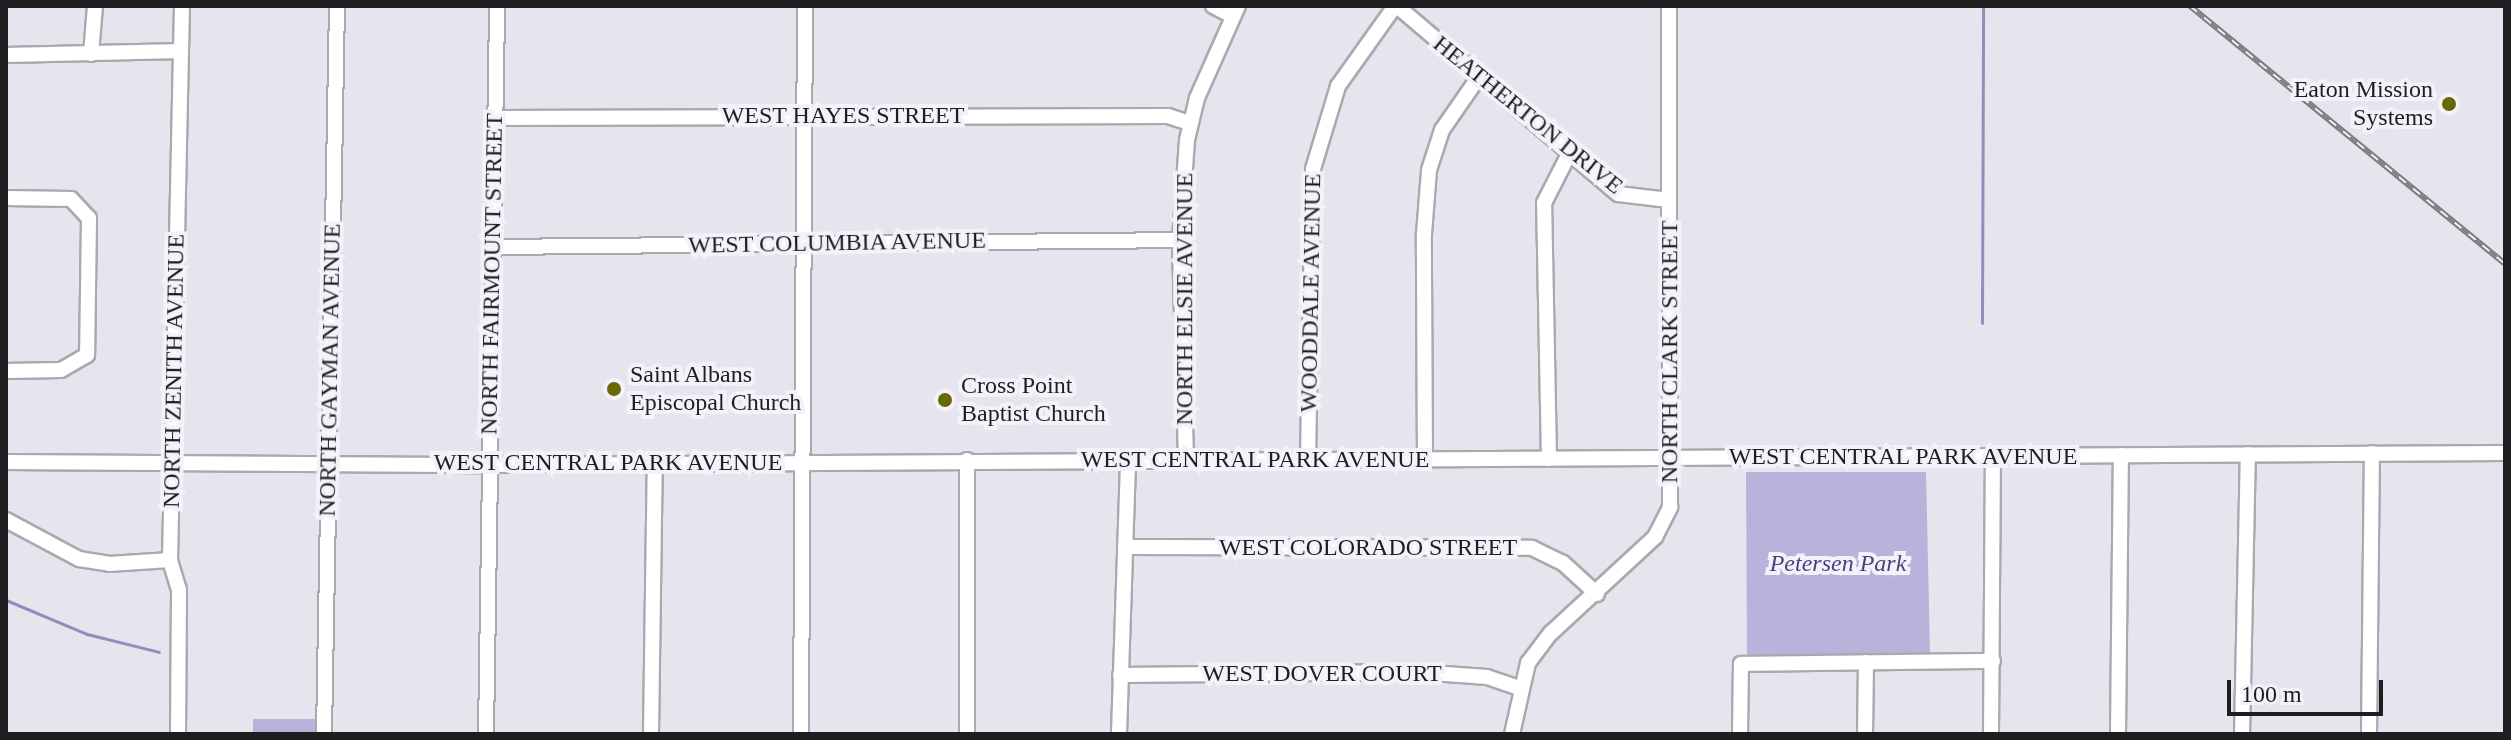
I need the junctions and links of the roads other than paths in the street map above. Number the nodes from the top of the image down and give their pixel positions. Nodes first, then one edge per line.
1 (95, 6) edge
2 (182, 6) edge
3 (337, 6) edge
4 (497, 6) edge
5 (805, 6) edge
6 (1213, 6) edge
7 (1396, 6) edge
8 (1669, 6) edge
9 (1236, 11) edge
10 (181, 51) junction
11 (91, 54) junction
12 (6, 55) edge
13 (1478, 78) junction
14 (806, 116) junction
15 (494, 118) junction
16 (1190, 123) junction
17 (1569, 154) junction
18 (6, 198) edge
19 (1669, 200) junction
20 (1180, 240) junction
21 (806, 244) junction
22 (494, 247) junction
23 (6, 371) edge
24 (2372, 453) junction
25 (2505, 453) edge
26 (2248, 454) junction
27 (2121, 455) junction
28 (1993, 456) junction
29 (1673, 458) junction
30 (1128, 459) junction
31 (1186, 459) junction
32 (1308, 459) junction
33 (1549, 459) junction
34 (967, 460) junction
35 (1425, 461) junction
36 (6, 462) edge
37 (173, 463) junction
38 (655, 463) junction
39 (806, 463) junction
40 (328, 464) junction
41 (488, 465) junction
42 (6, 520) edge
43 (1125, 547) junction
44 (170, 560) junction
45 (1597, 594) junction
46 (1993, 661) junction
47 (1866, 662) junction
48 (1120, 675) junction
49 (1521, 689) junction
50 (178, 734) edge
51 (324, 734) edge
52 (486, 734) edge
53 (651, 734) edge
54 (801, 734) edge
55 (967, 734) edge
56 (1119, 734) edge
57 (1512, 734) edge
58 (1740, 734) edge
59 (1865, 734) edge
60 (1991, 734) edge
61 (2118, 734) edge
62 (2242, 734) edge
63 (2369, 734) edge

1 - 11 street
2 - 10 street, NORTH ZENITH AVENUE
3 - 40 street, NORTH GAYMAN AVENUE
4 - 15 street, NORTH FAIRMOUNT STREET
5 - 14 street
6 - 9 street
7 - 13 street, HEATHERTON DRIVE
7 - 32 street, WOODDALE AVENUE
8 - 19 street, NORTH CLARK STREET
9 - 16 street, NORTH ELSIE AVENUE
10 - 11 street
10 - 37 street, NORTH ZENITH AVENUE
11 - 12 street
13 - 17 street, HEATHERTON DRIVE
13 - 35 street
14 - 15 street, WEST HAYES STREET
14 - 16 street, WEST HAYES STREET
14 - 21 street
15 - 22 street, NORTH FAIRMOUNT STREET
16 - 20 street, NORTH ELSIE AVENUE
17 - 19 street, HEATHERTON DRIVE
17 - 33 street
18 - 23 street
19 - 29 street, NORTH CLARK STREET
20 - 21 street, WEST COLUMBIA AVENUE
20 - 31 street, NORTH ELSIE AVENUE
21 - 22 street, WEST COLUMBIA AVENUE
21 - 39 street
22 - 41 street, NORTH FAIRMOUNT STREET
24 - 25 street, WEST CENTRAL PARK AVENUE
24 - 26 street, WEST CENTRAL PARK AVENUE
24 - 63 street
26 - 27 street, WEST CENTRAL PARK AVENUE
26 - 62 street
27 - 28 street, WEST CENTRAL PARK AVENUE
27 - 61 street
28 - 29 street, WEST CENTRAL PARK AVENUE
28 - 46 street
29 - 33 street, WEST CENTRAL PARK AVENUE
29 - 45 street, NORTH CLARK STREET
30 - 31 street, WEST CENTRAL PARK AVENUE
30 - 34 street, WEST CENTRAL PARK AVENUE
30 - 43 street
31 - 32 street, WEST CENTRAL PARK AVENUE
32 - 35 street, WEST CENTRAL PARK AVENUE
33 - 35 street, WEST CENTRAL PARK AVENUE
34 - 39 street, WEST CENTRAL PARK AVENUE
34 - 55 street
36 - 37 street, WEST CENTRAL PARK AVENUE
37 - 40 street, WEST CENTRAL PARK AVENUE
37 - 44 street, NORTH ZENITH AVENUE
38 - 39 street, WEST CENTRAL PARK AVENUE
38 - 41 street, WEST CENTRAL PARK AVENUE
38 - 53 street
39 - 54 street
40 - 41 street, WEST CENTRAL PARK AVENUE
40 - 51 street, NORTH GAYMAN AVENUE
41 - 52 street, NORTH FAIRMOUNT STREET
42 - 44 street
43 - 45 street, WEST COLORADO STREET
43 - 48 street
44 - 50 street, NORTH ZENITH AVENUE
45 - 49 street, NORTH CLARK STREET
46 - 47 street
46 - 60 street
47 - 58 street
47 - 59 street
48 - 49 street, WEST DOVER COURT
48 - 56 street
49 - 57 street, NORTH CLARK STREET

